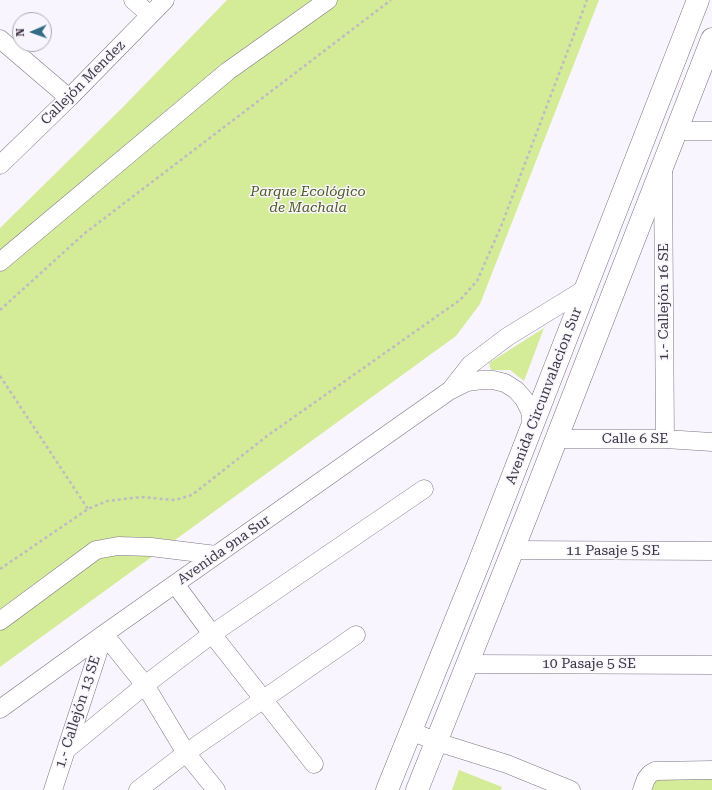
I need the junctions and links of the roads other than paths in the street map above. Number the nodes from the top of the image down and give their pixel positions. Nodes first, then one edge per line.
1 (133, 0) edge
2 (165, 0) edge
3 (328, 0) edge
4 (698, 0) edge
5 (150, 15) junction
6 (0, 39) edge
7 (712, 39) edge
8 (69, 98) junction
9 (676, 131) junction
10 (712, 131) edge
11 (0, 165) edge
12 (663, 165) junction
13 (618, 204) junction
14 (644, 213) junction
15 (0, 262) edge
16 (585, 289) junction
17 (449, 392) junction
18 (532, 426) junction
19 (557, 439) junction
20 (665, 439) junction
21 (712, 442) edge
22 (424, 489) dead end
23 (513, 550) junction
24 (712, 551) edge
25 (216, 555) junction
26 (175, 584) junction
27 (0, 621) edge
28 (104, 634) junction
29 (212, 634) junction
30 (356, 635) dead end
31 (712, 665) edge
32 (435, 670) junction
33 (464, 672) junction
34 (145, 685) junction
35 (264, 699) junction
36 (0, 709) edge
37 (411, 731) junction
38 (437, 742) junction
39 (66, 750) junction
40 (186, 753) junction
41 (314, 764) dead end
42 (712, 770) edge
43 (53, 790) edge
44 (138, 790) edge
45 (216, 790) edge
46 (387, 790) edge
47 (417, 790) edge
48 (571, 790) edge
49 (642, 790) edge

1 - 5 street
2 - 5 street, Callejón Mendez
3 - 15 street
4 - 13 main road, Avenida Circunvalacion Sur
5 - 8 street, Callejón Mendez
6 - 8 street
7 - 9 main road, Avenida Circunvalacion Sur
8 - 11 street, Callejón Mendez
9 - 10 street
9 - 12 main road, Avenida Circunvalacion Sur
12 - 14 main road, Avenida Circunvalacion Sur
12 - 20 street, 1.- Callejón 16 SE
13 - 14 main road
13 - 16 main road, Avenida Circunvalacion Sur
14 - 19 main road, Avenida Circunvalacion Sur
16 - 17 street, Avenida 9na Sur
16 - 18 main road, Avenida Circunvalacion Sur
17 - 18 street, Avenida 9na Sur
17 - 25 street, Avenida 9na Sur
18 - 32 main road, Avenida Circunvalacion Sur
19 - 20 street, Calle 6 SE
19 - 23 main road, Avenida Circunvalacion Sur
20 - 21 street, Calle 6 SE
22 - 29 street
23 - 24 street, 11 Pasaje 5 SE
23 - 33 main road, Avenida Circunvalacion Sur
25 - 26 street, Avenida 9na Sur
25 - 27 street
26 - 28 street, Avenida 9na Sur
26 - 29 street
28 - 34 street
28 - 36 street, Avenida 9na Sur
28 - 39 street, 1.- Callejón 13 SE
29 - 34 street
29 - 35 street
30 - 35 street
31 - 33 street, 10 Pasaje 5 SE
32 - 33 main road
32 - 37 main road, Avenida Circunvalacion Sur
33 - 38 main road, Avenida Circunvalacion Sur
34 - 39 street
34 - 40 street
35 - 40 street
35 - 41 street
37 - 38 street
37 - 46 main road, Avenida Circunvalacion Sur
38 - 47 main road, Avenida Circunvalacion Sur
38 - 48 street
39 - 43 street, 1.- Callejón 13 SE
40 - 44 street
40 - 45 street
42 - 49 street

